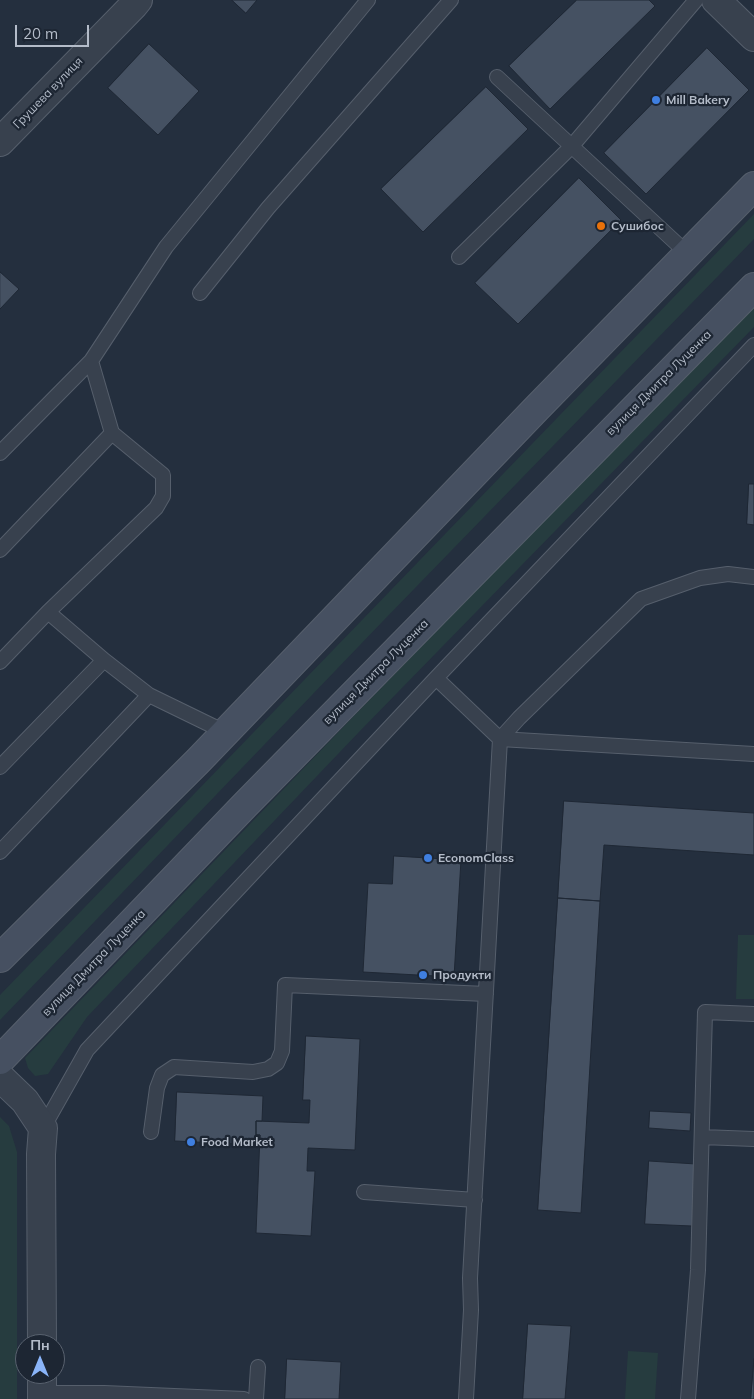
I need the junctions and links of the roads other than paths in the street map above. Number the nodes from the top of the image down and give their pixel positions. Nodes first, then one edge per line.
1 (138, 0) edge
2 (368, 0) edge
3 (451, 0) edge
4 (696, 0) edge
5 (716, 0) edge
6 (754, 37) edge
7 (497, 77) dead end
8 (0, 142) edge
9 (571, 147) junction
10 (754, 186) edge
11 (688, 254) junction
12 (459, 257) dead end
13 (754, 287) edge
14 (200, 293) dead end
15 (754, 345) edge
16 (91, 361) junction
17 (112, 433) junction
18 (0, 453) edge
19 (0, 550) edge
20 (754, 577) edge
21 (48, 612) junction
22 (104, 660) junction
23 (0, 662) edge
24 (436, 678) junction
25 (149, 695) junction
26 (225, 732) junction
27 (500, 739) junction
28 (754, 754) edge
29 (0, 767) edge
30 (0, 852) edge
31 (0, 958) edge
32 (486, 994) junction
33 (754, 1014) edge
34 (0, 1060) edge
35 (0, 1077) edge
36 (43, 1128) junction
37 (151, 1132) dead end
38 (702, 1137) junction
39 (754, 1138) edge
40 (364, 1192) dead end
41 (476, 1200) junction
42 (42, 1334) edge
43 (258, 1366) dead end
44 (42, 1389) edge
45 (130, 1396) edge
46 (244, 1399) edge
47 (256, 1399) edge
48 (466, 1399) edge
49 (688, 1399) edge

1 - 8 street, Грушева вулиця
2 - 16 lane
3 - 14 lane
4 - 9 lane
5 - 6 street
7 - 9 lane
9 - 11 lane
9 - 12 lane
10 - 11 main road
11 - 26 main road
13 - 34 main road, вулиця Дмитра Луценка
15 - 24 lane
16 - 17 lane
16 - 18 lane
17 - 19 lane
17 - 21 lane
20 - 27 lane
21 - 22 lane
21 - 23 lane
22 - 25 lane
22 - 29 lane
24 - 27 lane
24 - 36 lane
25 - 26 lane
25 - 30 lane
26 - 31 main road
27 - 28 lane
27 - 32 lane
32 - 37 lane
32 - 41 lane
33 - 38 lane
35 - 36 street
36 - 42 street
38 - 39 lane
38 - 49 lane
40 - 41 lane
41 - 48 lane
43 - 47 lane
44 - 45 lane
45 - 46 lane

